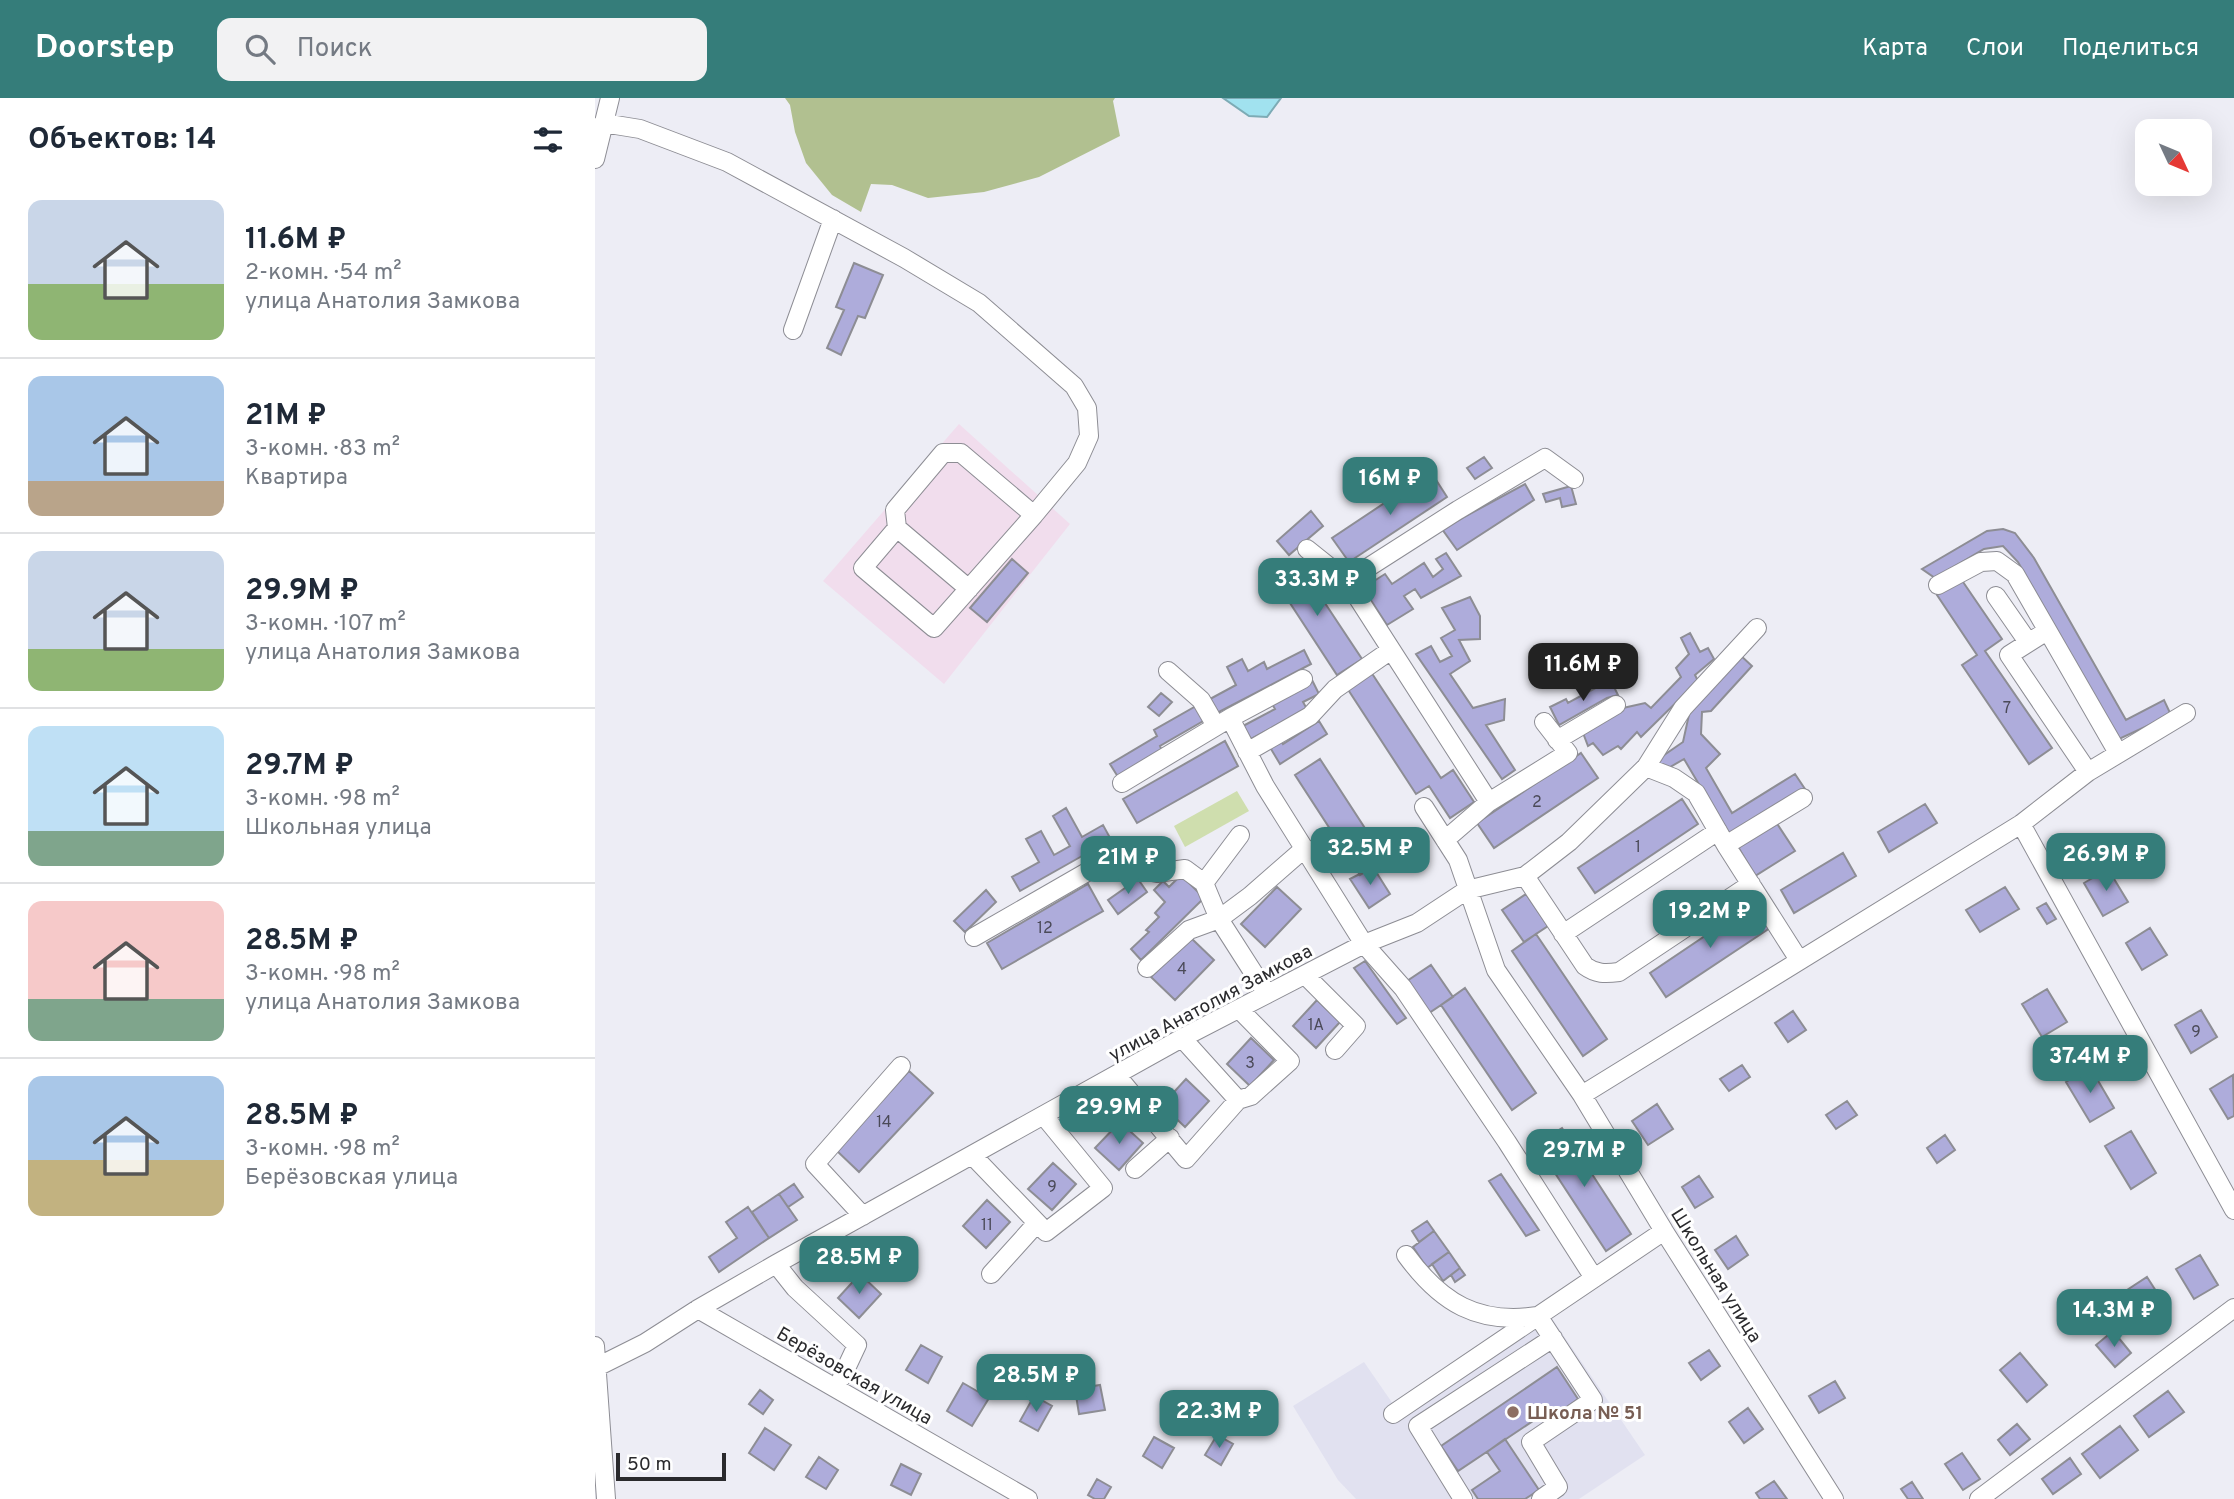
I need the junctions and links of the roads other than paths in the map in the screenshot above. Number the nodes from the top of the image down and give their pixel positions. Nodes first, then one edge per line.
1 (610, 98) edge
2 (603, 123) junction
3 (595, 159) edge
4 (833, 219) junction
5 (793, 330) dead end
6 (1574, 479) dead end
7 (1034, 515) junction
8 (897, 528) junction
9 (1307, 549) dead end
10 (1347, 581) junction
11 (1938, 585) dead end
12 (969, 589) junction
13 (1997, 596) dead end
14 (1757, 628) dead end
15 (2047, 631) junction
16 (2028, 642) junction
17 (1391, 650) junction
18 (1168, 671) dead end
19 (1303, 679) dead end
20 (1616, 705) dead end
21 (2186, 713) dead end
22 (1223, 722) junction
23 (1544, 722) dead end
24 (1557, 740) junction
25 (1247, 752) junction
26 (2118, 753) junction
27 (1646, 767) junction
28 (2088, 772) junction
29 (1122, 783) dead end
30 (1803, 798) dead end
31 (1489, 802) junction
32 (1424, 807) dead end
33 (2021, 824) junction
34 (1240, 835) dead end
35 (1722, 838) junction
36 (1445, 840) junction
37 (1305, 848) junction
38 (1525, 876) junction
39 (1204, 883) junction
40 (1751, 884) junction
41 (1467, 890) junction
42 (1219, 919) junction
43 (1563, 934) junction
44 (974, 937) dead end
45 (1364, 944) junction
46 (1799, 960) junction
47 (1147, 968) dead end
48 (1305, 975) junction
49 (1267, 994) junction
50 (1239, 1009) junction
51 (1182, 1038) junction
52 (1335, 1050) dead end
53 (901, 1066) dead end
54 (1117, 1076) junction
55 (1582, 1095) junction
56 (1238, 1100) junction
57 (1044, 1116) junction
58 (1170, 1138) junction
59 (972, 1155) junction
60 (1135, 1169) dead end
61 (2234, 1210) edge
62 (863, 1216) junction
63 (1037, 1223) junction
64 (1664, 1231) junction
65 (1406, 1255) dead end
66 (776, 1264) junction
67 (991, 1274) dead end
68 (1594, 1278) junction
69 (2234, 1308) edge
70 (698, 1309) junction
71 (1538, 1316) junction
72 (1553, 1338) junction
73 (595, 1346) edge
74 (596, 1367) edge
75 (842, 1377) dead end
76 (1393, 1414) dead end
77 (606, 1499) edge
78 (1028, 1499) edge
79 (1463, 1499) edge
80 (1541, 1499) edge
81 (1834, 1499) edge
82 (1979, 1499) edge

1 - 2 street
2 - 3 street
2 - 4 street
4 - 5 street
4 - 7 street
6 - 10 street
7 - 8 street
7 - 12 street
8 - 12 street
8 - 12 street
9 - 10 street
10 - 17 street
11 - 15 street
13 - 16 street
14 - 27 street, улица Анатолия Замкова
15 - 16 street
15 - 26 street
16 - 28 street
17 - 25 street
17 - 31 street
18 - 22 street
19 - 22 street
20 - 24 street
21 - 26 street
22 - 25 street
22 - 29 street
23 - 24 street
24 - 31 street
25 - 37 street
26 - 28 street
27 - 35 street
27 - 38 street, улица Анатолия Замкова
28 - 33 street
30 - 35 street
31 - 36 street
32 - 36 street, Школьная улица
33 - 46 street
33 - 61 street
34 - 39 street
35 - 40 street
35 - 43 street
36 - 41 street, Школьная улица
37 - 42 street
37 - 45 street
38 - 41 street, улица Анатолия Замкова
38 - 43 street
39 - 42 street
39 - 44 street
40 - 43 street
40 - 46 street
41 - 45 street, улица Анатолия Замкова
41 - 55 street, Школьная улица
42 - 47 street
42 - 49 street
45 - 48 street, улица Анатолия Замкова
45 - 68 street
46 - 55 street
48 - 49 street, улица Анатолия Замкова
48 - 52 street
49 - 50 street, улица Анатолия Замкова
50 - 51 street, улица Анатолия Замкова
50 - 56 street
51 - 54 street, улица Анатолия Замкова
51 - 56 street
53 - 62 street
54 - 57 street, улица Анатолия Замкова
54 - 58 street
55 - 64 street, Школьная улица
56 - 58 street
57 - 59 street, улица Анатолия Замкова
57 - 63 street
58 - 60 street
59 - 62 street, улица Анатолия Замкова
59 - 63 street
62 - 66 street, улица Анатолия Замкова
63 - 67 street
64 - 68 street
64 - 81 street, Школьная улица
65 - 71 street
66 - 70 street, улица Анатолия Замкова
66 - 75 street
68 - 71 street
69 - 82 street
70 - 74 street, улица Анатолия Замкова
70 - 78 street, Берёзовская улица
71 - 72 street
71 - 76 street
72 - 79 street
72 - 80 street
73 - 74 street
74 - 77 street

